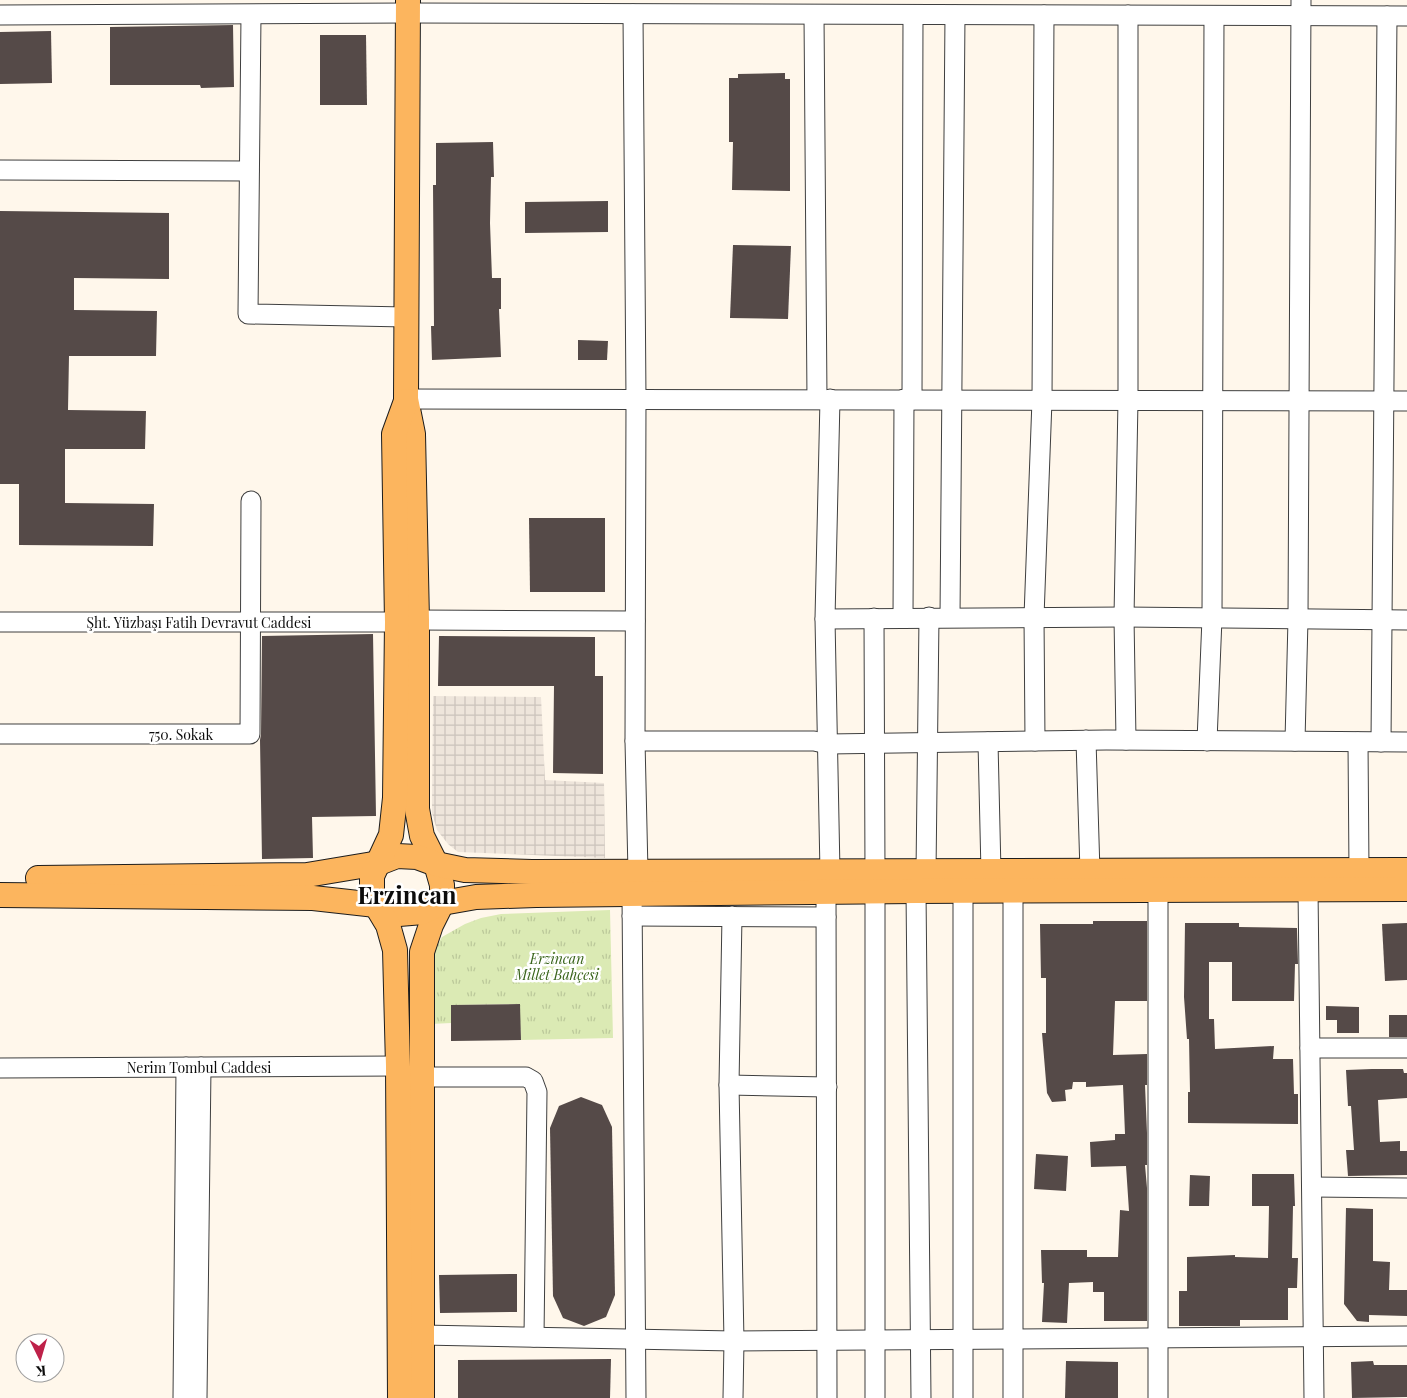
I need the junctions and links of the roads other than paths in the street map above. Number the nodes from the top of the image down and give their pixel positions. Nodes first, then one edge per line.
1 (407, 7) edge
2 (1301, 8) edge
3 (823, 10) edge
4 (948, 10) edge
5 (633, 14) junction
6 (0, 15) edge
7 (251, 15) junction
8 (913, 15) junction
9 (1044, 15) junction
10 (1128, 16) junction
11 (1214, 16) junction
12 (1387, 16) junction
13 (1407, 16) edge
14 (0, 170) edge
15 (249, 171) junction
16 (406, 317) junction
17 (406, 399) junction
18 (636, 399) junction
19 (824, 399) junction
20 (908, 400) junction
21 (952, 400) junction
22 (1042, 400) junction
23 (1128, 400) junction
24 (1212, 400) junction
25 (1299, 400) junction
26 (1384, 400) junction
27 (1407, 400) edge
28 (251, 501) dead end
29 (928, 617) junction
30 (950, 617) junction
31 (1034, 617) junction
32 (1124, 617) junction
33 (874, 618) junction
34 (903, 618) junction
35 (1212, 618) junction
36 (825, 619) junction
37 (1298, 619) junction
38 (1382, 619) junction
39 (1407, 620) edge
40 (407, 621) junction
41 (635, 621) junction
42 (0, 622) edge
43 (250, 622) junction
44 (0, 734) edge
45 (1086, 740) junction
46 (1126, 740) junction
47 (635, 741) junction
48 (1035, 741) junction
49 (1208, 741) junction
50 (1296, 741) junction
51 (988, 742) junction
52 (1358, 742) junction
53 (1382, 742) junction
54 (1407, 742) edge
55 (926, 743) junction
56 (828, 744) junction
57 (875, 744) junction
58 (379, 863) junction
59 (436, 864) junction
60 (1407, 870) edge
61 (1359, 871) junction
62 (991, 872) junction
63 (1090, 872) junction
64 (0, 878) edge
65 (828, 882) junction
66 (875, 882) junction
67 (921, 882) junction
68 (1308, 889) junction
69 (1407, 889) edge
70 (963, 890) junction
71 (1013, 890) junction
72 (1158, 890) junction
73 (634, 894) junction
74 (0, 895) edge
75 (442, 903) junction
76 (376, 905) junction
77 (732, 916) junction
78 (826, 917) junction
79 (1310, 1048) junction
80 (1407, 1048) edge
81 (398, 1066) junction
82 (193, 1067) junction
83 (0, 1068) edge
84 (422, 1077) junction
85 (730, 1085) junction
86 (827, 1087) junction
87 (1312, 1188) junction
88 (1407, 1188) edge
89 (422, 1335) junction
90 (1314, 1336) junction
91 (1407, 1336) edge
92 (534, 1338) junction
93 (1157, 1338) junction
94 (637, 1339) junction
95 (920, 1339) junction
96 (963, 1339) junction
97 (1013, 1339) junction
98 (827, 1340) junction
99 (875, 1340) junction
100 (734, 1341) junction
101 (183, 1398) edge
102 (197, 1398) edge
103 (400, 1398) edge
104 (422, 1398) edge
105 (636, 1398) edge
106 (733, 1398) edge
107 (827, 1398) edge
108 (875, 1398) edge
109 (921, 1398) edge
110 (963, 1398) edge
111 (1013, 1398) edge
112 (1158, 1398) edge
113 (1314, 1398) edge

1 - 5 street
1 - 7 street
1 - 16 main road
2 - 11 street
2 - 12 street
2 - 25 street
3 - 5 street
3 - 8 street
3 - 19 street
4 - 8 street
4 - 9 street
4 - 21 street
5 - 18 street
6 - 7 street
7 - 15 street
8 - 20 street
9 - 10 street
9 - 22 street
10 - 11 street
10 - 23 street
11 - 24 street
12 - 13 street
12 - 26 street
14 - 15 street
15 - 16 street
16 - 17 main road
17 - 18 street
17 - 40 main road
18 - 19 street
18 - 41 street
19 - 20 street
19 - 36 street
20 - 21 street
20 - 34 street
21 - 22 street
21 - 30 street
22 - 23 street
22 - 31 street
23 - 24 street
23 - 32 street
24 - 25 street
24 - 35 street
25 - 26 street
25 - 37 street
26 - 27 street
26 - 38 street
28 - 43 street
29 - 30 street
29 - 34 street
29 - 55 street
30 - 31 street
31 - 32 street
31 - 48 street
32 - 35 street
32 - 46 street
33 - 34 street
33 - 36 street
33 - 57 street
35 - 37 street
35 - 49 street
36 - 56 street
37 - 38 street
37 - 50 street
38 - 39 street
38 - 53 street
40 - 41 street, Şht. Yüzbaşı Fatih Devravut Caddesi
40 - 43 street, Şht. Yüzbaşı Fatih Devravut Caddesi
40 - 58 main road
40 - 59 main road
41 - 47 street
42 - 43 street, Şht. Yüzbaşı Fatih Devravut Caddesi
43 - 44 street, 750. Sokak
45 - 46 street
45 - 48 street
45 - 63 street
46 - 49 street
47 - 56 street
47 - 73 street
48 - 51 street
49 - 50 street
50 - 52 street
51 - 55 street
51 - 62 street
52 - 53 street
52 - 61 street
53 - 54 street
55 - 57 street
55 - 67 street
56 - 57 street
56 - 65 street
57 - 66 street
58 - 59 main road
58 - 64 main road
58 - 76 main road
59 - 73 main road
59 - 75 main road
60 - 61 main road
61 - 63 main road
62 - 63 main road
62 - 67 main road
65 - 66 main road
65 - 73 main road
65 - 78 street
66 - 67 main road
66 - 99 street
67 - 70 main road
67 - 95 street
68 - 69 main road
68 - 72 main road
68 - 79 street
70 - 71 main road
70 - 96 street
71 - 72 main road
71 - 97 street
72 - 93 street
73 - 75 main road
73 - 77 street
73 - 94 street
74 - 76 main road
75 - 76 main road
75 - 84 main road
76 - 81 main road
77 - 78 street
77 - 85 street
78 - 86 street
79 - 80 street
79 - 87 street
81 - 82 street, Nerim Tombul Caddesi
81 - 103 main road
82 - 83 street, Nerim Tombul Caddesi
82 - 101 street
82 - 102 street
84 - 89 main road
84 - 92 street
85 - 86 street
85 - 100 street
86 - 98 street
87 - 88 street
87 - 90 street
89 - 92 street
89 - 104 main road
90 - 91 street
90 - 93 street
90 - 113 street
92 - 94 street
93 - 97 street
93 - 112 street
94 - 100 street
94 - 105 street
95 - 96 street
95 - 99 street
95 - 109 street
96 - 97 street
96 - 110 street
97 - 111 street
98 - 99 street
98 - 100 street
98 - 107 street
99 - 108 street
100 - 106 street

